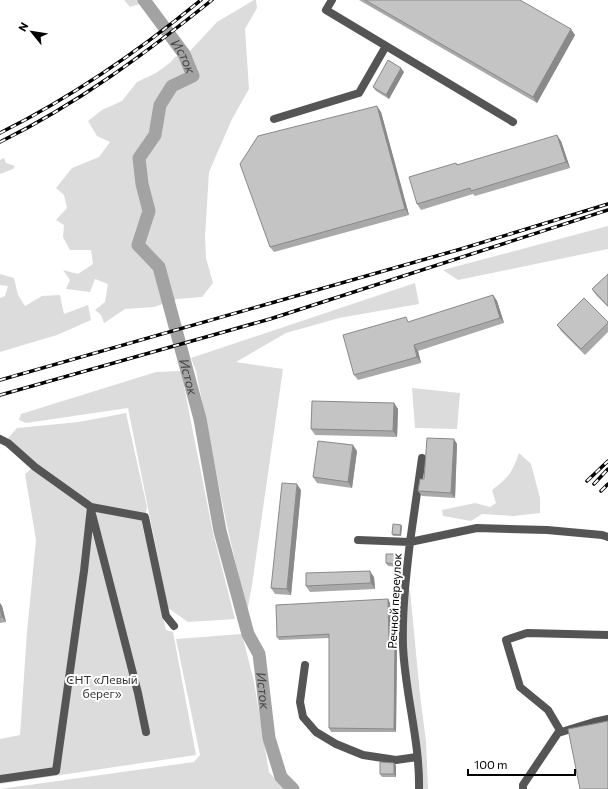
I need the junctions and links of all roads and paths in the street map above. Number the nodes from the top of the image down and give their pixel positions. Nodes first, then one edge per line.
1 (332, 0) edge
2 (386, 46) junction
3 (274, 119) dead end
4 (513, 122) dead end
5 (0, 439) edge
6 (422, 458) dead end
7 (90, 507) junction
8 (608, 537) edge
9 (358, 540) dead end
10 (410, 542) junction
11 (174, 626) dead end
12 (608, 635) edge
13 (305, 665) dead end
14 (608, 719) edge
15 (146, 732) dead end
16 (561, 732) junction
17 (417, 757) junction
18 (0, 779) edge
19 (419, 789) edge
20 (523, 789) edge

1 - 2 street
2 - 3 street
2 - 4 street
5 - 7 street
6 - 10 street
7 - 11 street
7 - 15 street
7 - 18 street
8 - 10 street, Речной переулок
9 - 10 street
10 - 17 street, Речной переулок
12 - 16 street
13 - 17 street
14 - 16 street
16 - 20 street
17 - 19 street, Речной переулок

